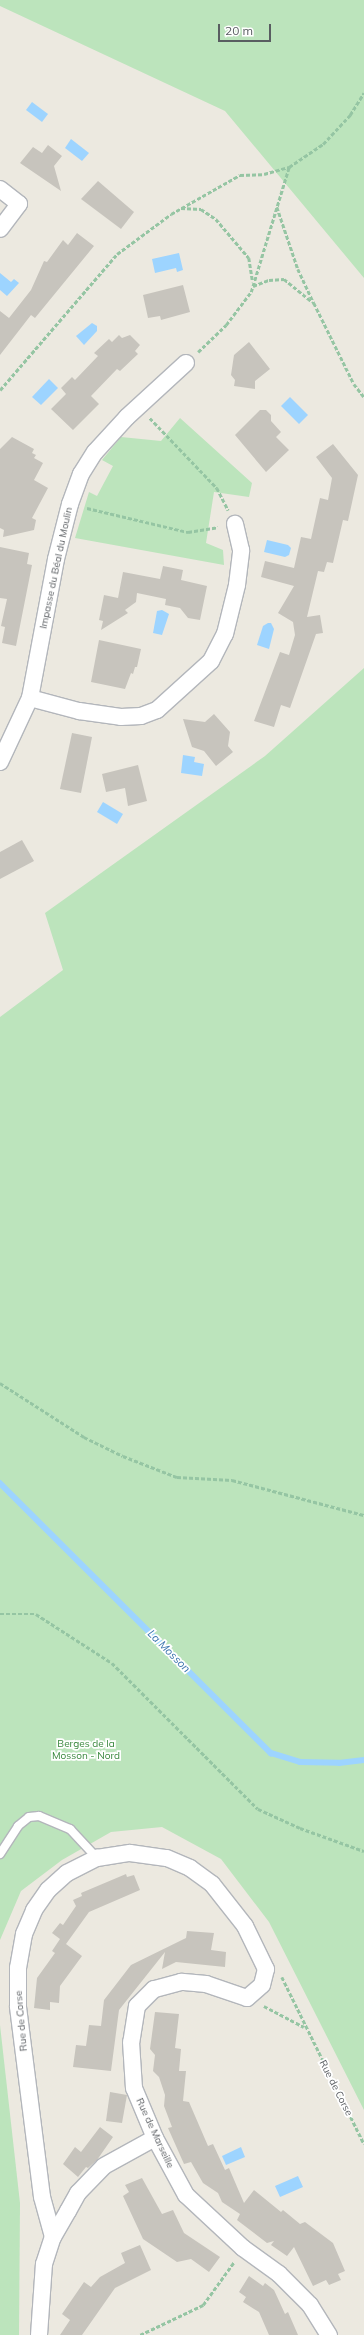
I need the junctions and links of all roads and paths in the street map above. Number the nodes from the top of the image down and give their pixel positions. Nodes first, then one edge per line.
1 (364, 93) edge
2 (289, 167) junction
3 (0, 189) edge
4 (277, 206) junction
5 (181, 208) junction
6 (0, 229) edge
7 (253, 285) junction
8 (314, 304) junction
9 (186, 363) joint
10 (0, 390) edge
11 (364, 397) edge
12 (138, 407) junction
13 (70, 504) junction
14 (235, 524) junction
15 (30, 698) junction
16 (0, 762) edge
17 (0, 1383) edge
18 (364, 1515) edge
19 (0, 1614) edge
20 (364, 1851) edge
21 (0, 1854) edge
22 (97, 1858) junction
23 (280, 1973) dead end
24 (247, 1998) junction
25 (304, 2027) junction
26 (155, 2138) junction
27 (364, 2144) edge
28 (53, 2237) junction
29 (243, 2248) junction
30 (38, 2335) edge
31 (140, 2335) edge
32 (329, 2335) edge

1 - 2 path
2 - 4 path
2 - 5 path
3 - 6 street
4 - 7 path
4 - 8 path
5 - 7 path
5 - 10 path
7 - 8 path
7 - 9 path
8 - 11 path
9 - 12 street, Impasse du Béal du Moulin
12 - 13 street, Impasse du Béal du Moulin
12 - 14 path
13 - 14 path
13 - 15 street, Impasse du Béal du Moulin
14 - 15 street
15 - 16 street, Impasse du Béal du Moulin
17 - 18 path
19 - 20 path
21 - 22 lane
22 - 24 street, Rue de Corse
22 - 28 street, Rue de Corse
23 - 25 path, Rue de Corse
24 - 25 path
24 - 26 street, Rue de Marseille
25 - 27 path, Rue de Corse
26 - 28 street
26 - 29 street, Rue de Marseille
28 - 30 street
29 - 31 path
29 - 32 street, Rue de Marseille

